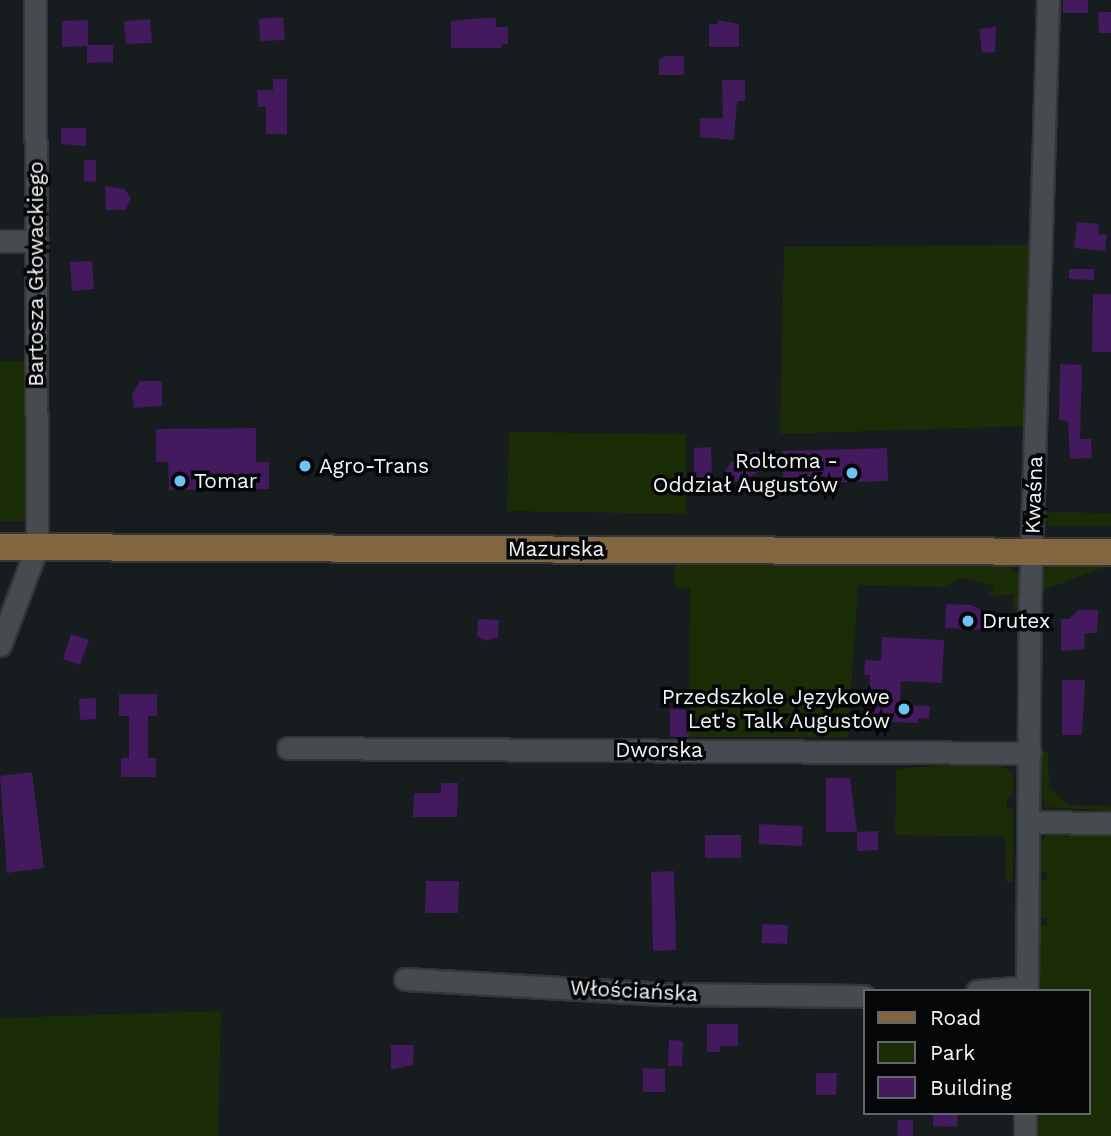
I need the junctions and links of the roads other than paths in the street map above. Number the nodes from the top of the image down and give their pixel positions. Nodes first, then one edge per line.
1 (35, 0) edge
2 (1048, 0) edge
3 (0, 241) edge
4 (37, 241) junction
5 (0, 547) edge
6 (37, 547) junction
7 (1032, 551) junction
8 (1111, 552) edge
9 (0, 645) edge
10 (288, 748) dead end
11 (1030, 753) junction
12 (1029, 821) junction
13 (1111, 822) edge
14 (405, 979) dead end
15 (1027, 989) edge
16 (862, 996) edge
17 (1025, 1115) edge
18 (1025, 1136) edge

1 - 4 street, Bartosza Głowackiego
2 - 7 street, Kwaśna
3 - 4 street
4 - 6 street, Bartosza Głowackiego
5 - 6 main road, Mazurska
6 - 7 main road, Mazurska
6 - 9 street
7 - 8 main road, Mazurska
7 - 11 street, Kwaśna
10 - 11 street, Dworska
11 - 12 street, Kwaśna
12 - 13 street
12 - 15 street, Kwaśna
14 - 16 street, Włościańska
17 - 18 street

